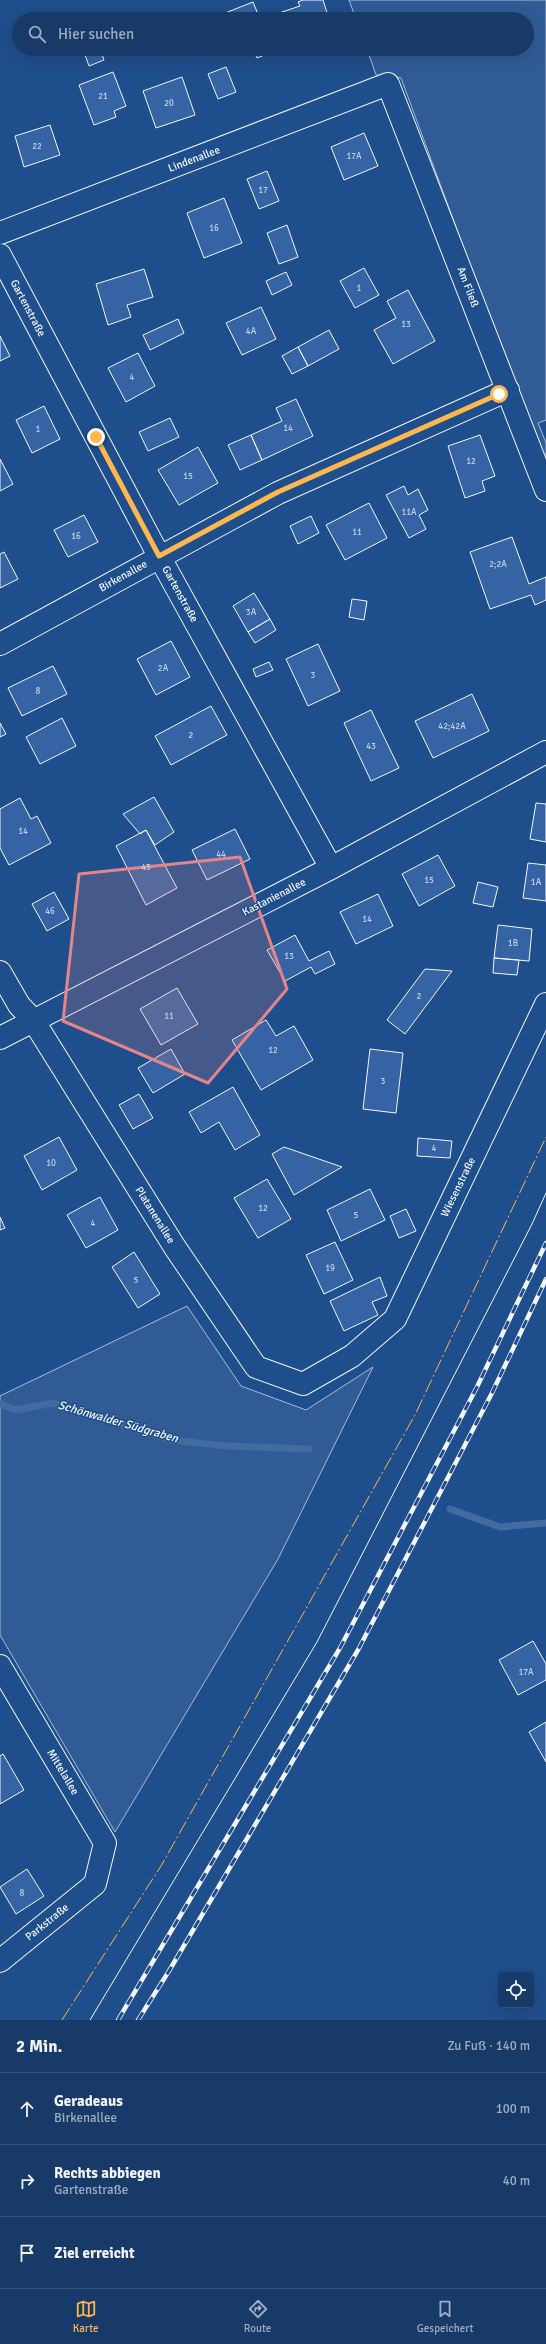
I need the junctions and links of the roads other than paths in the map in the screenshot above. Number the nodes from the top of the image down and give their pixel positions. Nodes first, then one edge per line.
1 (388, 84) joint
2 (0, 234) edge
3 (0, 255) edge
4 (508, 390) junction
5 (546, 490) edge
6 (159, 556) junction
7 (0, 644) edge
8 (546, 752) edge
9 (331, 868) junction
10 (0, 972) edge
11 (546, 1004) edge
12 (33, 1020) junction
13 (0, 1038) edge
14 (352, 1356) joint
15 (0, 1666) edge
16 (94, 1884) joint
17 (0, 1961) edge

1 - 2 street, Lindenallee
1 - 4 street, Am Fließ
3 - 6 street, Gartenstraße
4 - 5 street, Am Fließ
4 - 6 street, Birkenallee
6 - 7 street, Birkenallee
6 - 9 street, Gartenstraße
8 - 9 street, Kastanienallee
9 - 12 street, Kastanienallee
10 - 12 street, Platanenallee
11 - 14 street, Wiesenstraße
12 - 13 street, Kastanienallee
12 - 14 street, Platanenallee
15 - 16 street, Mittelallee
16 - 17 street, Parkstraße

